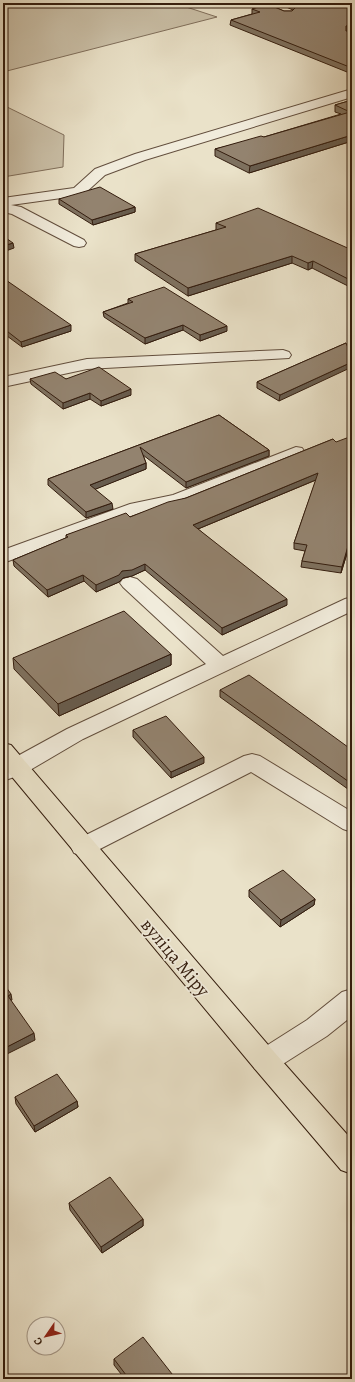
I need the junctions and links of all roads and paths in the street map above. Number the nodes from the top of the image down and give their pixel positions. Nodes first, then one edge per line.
1 (352, 93) edge
2 (3, 202) edge
3 (3, 208) edge
4 (79, 243) dead end
5 (282, 355) dead end
6 (3, 382) edge
7 (296, 452) edge
8 (3, 557) edge
9 (130, 583) dead end
10 (352, 603) edge
11 (220, 665) junction
12 (8, 764) edge
13 (352, 823) edge
14 (83, 847) junction
15 (352, 1000) edge
16 (265, 1061) junction
17 (352, 1161) edge

1 - 2 street
3 - 4 street
5 - 6 street
7 - 8 street
9 - 11 street
10 - 11 street
11 - 12 street
12 - 14 main road, вуліца Міру
13 - 14 street
14 - 16 main road, вуліца Міру
15 - 16 street
16 - 17 main road, вуліца Міру

